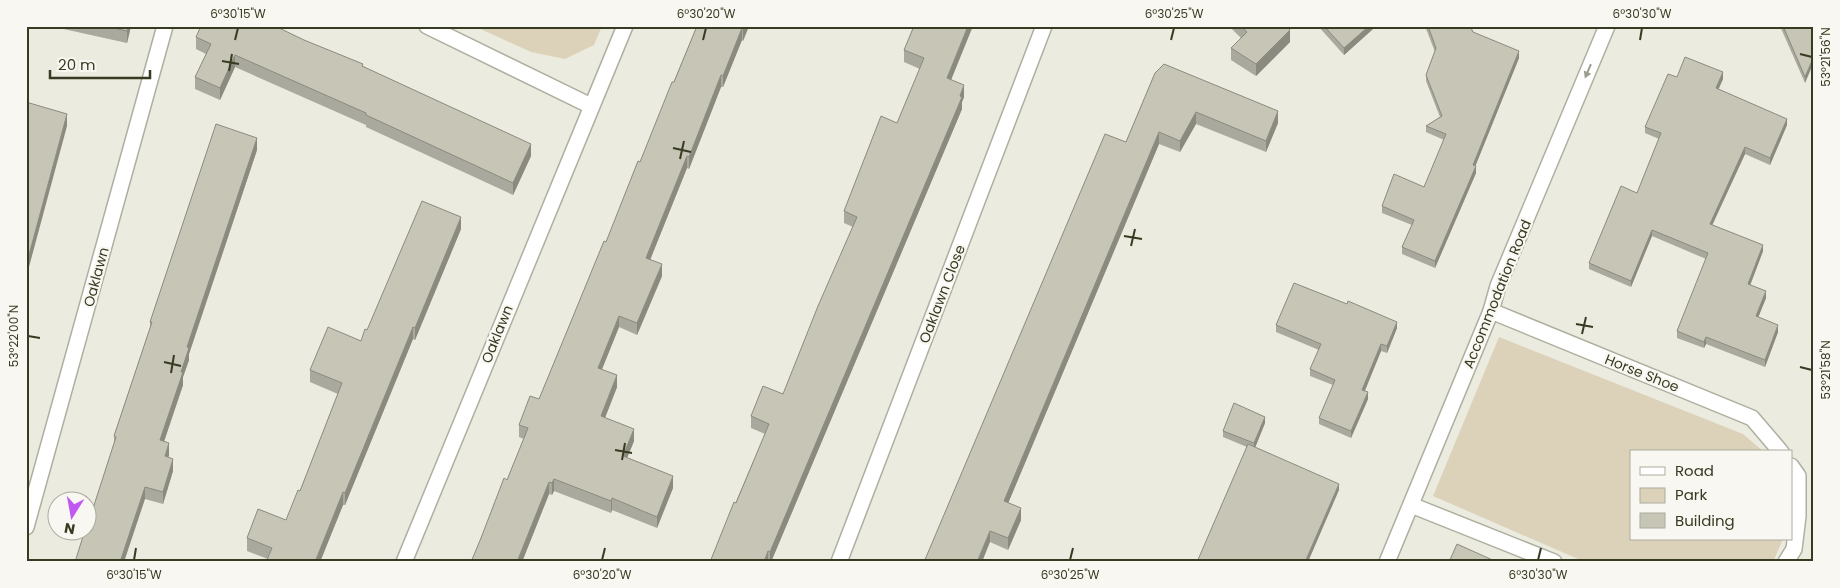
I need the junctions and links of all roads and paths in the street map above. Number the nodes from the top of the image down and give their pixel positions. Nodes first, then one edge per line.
1 (165, 26) edge
2 (427, 26) edge
3 (624, 26) edge
4 (1044, 26) edge
5 (1607, 26) edge
6 (592, 106) junction
7 (1491, 311) junction
8 (1779, 450) edge
9 (1792, 467) edge
10 (1411, 505) junction
11 (26, 527) edge
12 (404, 562) edge
13 (840, 562) edge
14 (1387, 562) edge
15 (1554, 562) edge
16 (1786, 562) edge

1 - 11 street, Oaklawn
2 - 6 street
3 - 6 street, Oaklawn
4 - 13 street, Oaklawn Close
5 -> 7 street, Accommodation Road
6 - 12 street, Oaklawn
7 - 8 street, Horse Shoe
7 - 10 street, Accommodation Road
9 - 16 street
10 - 14 street, Accommodation Road
10 - 15 street

